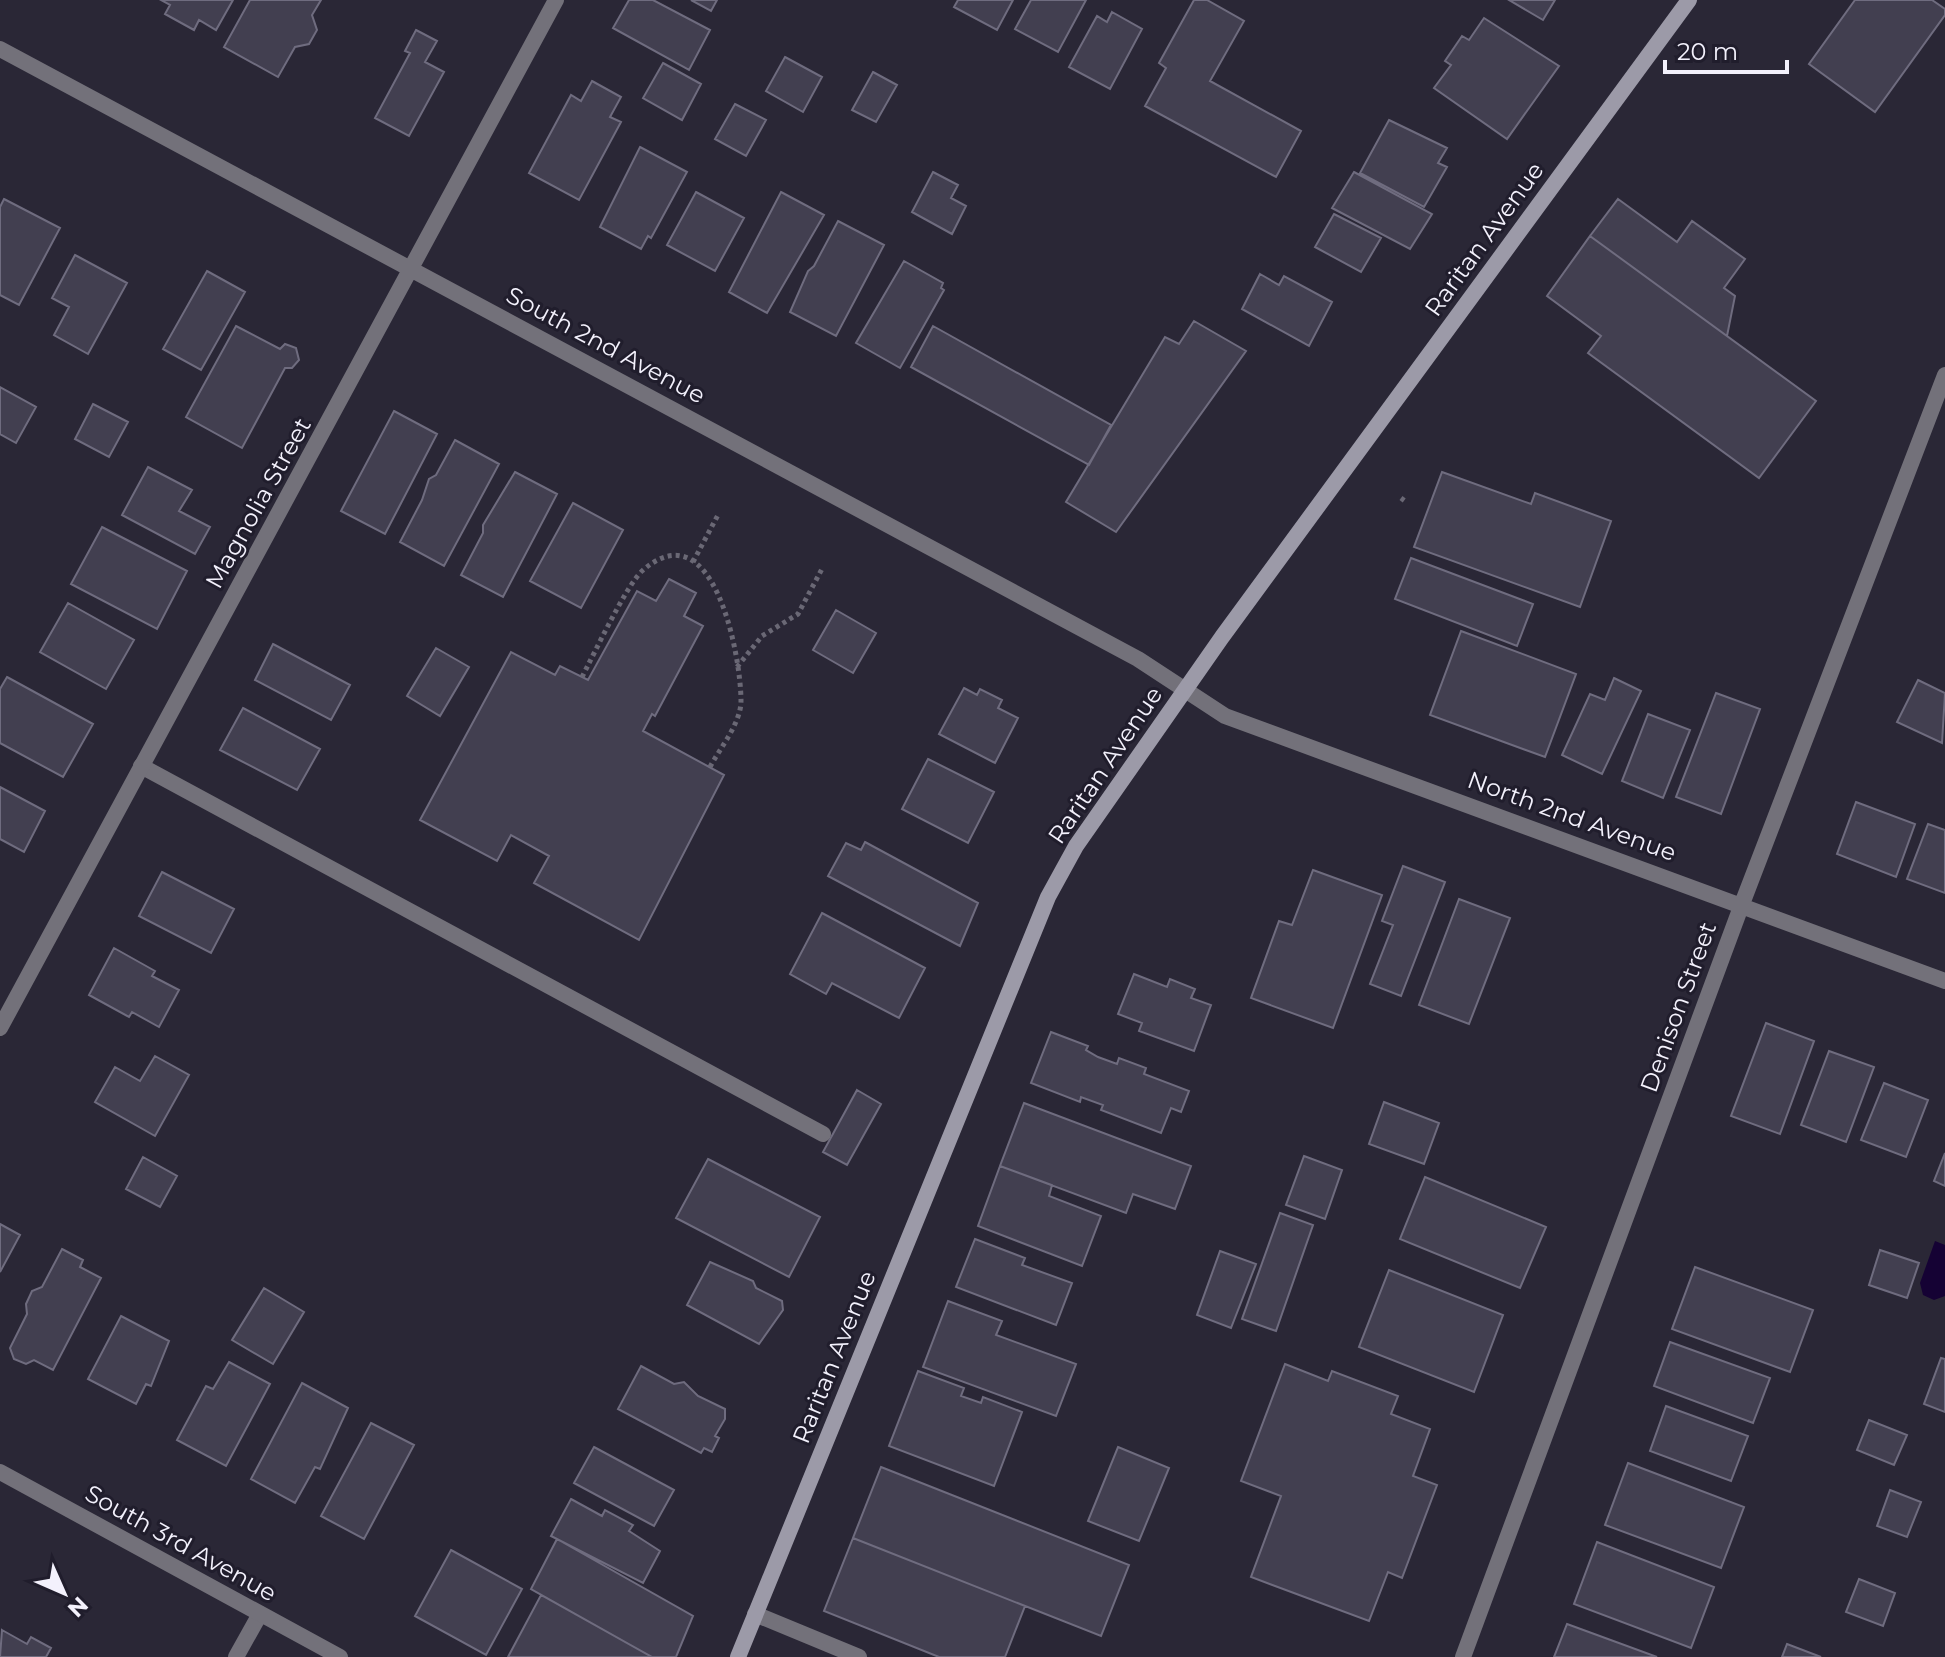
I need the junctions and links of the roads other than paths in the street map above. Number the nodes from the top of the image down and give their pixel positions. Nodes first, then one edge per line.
1 (556, 0) edge
2 (1689, 0) edge
3 (0, 49) edge
4 (412, 269) junction
5 (1945, 375) edge
6 (1186, 689) junction
7 (141, 766) junction
8 (1742, 904) junction
9 (1945, 981) edge
10 (0, 1028) edge
11 (823, 1134) dead end
12 (0, 1472) edge
13 (260, 1614) junction
14 (755, 1614) junction
15 (236, 1657) edge
16 (340, 1657) edge
17 (738, 1657) edge
18 (859, 1657) edge
19 (1463, 1657) edge

1 - 4 street, Magnolia Street
2 - 6 main road, Raritan Avenue
3 - 4 street, South 2nd Avenue
4 - 6 street, South 2nd Avenue
4 - 7 street, Magnolia Street
5 - 8 street, Denison Street
6 - 8 street, North 2nd Avenue
6 - 14 main road, Raritan Avenue
7 - 10 street, Magnolia Street
7 - 11 street
8 - 9 street, North 2nd Avenue
8 - 19 street, Denison Street
12 - 13 street, South 3rd Avenue
13 - 15 street
13 - 16 street, South 3rd Avenue
14 - 17 main road, Raritan Avenue
14 - 18 street

